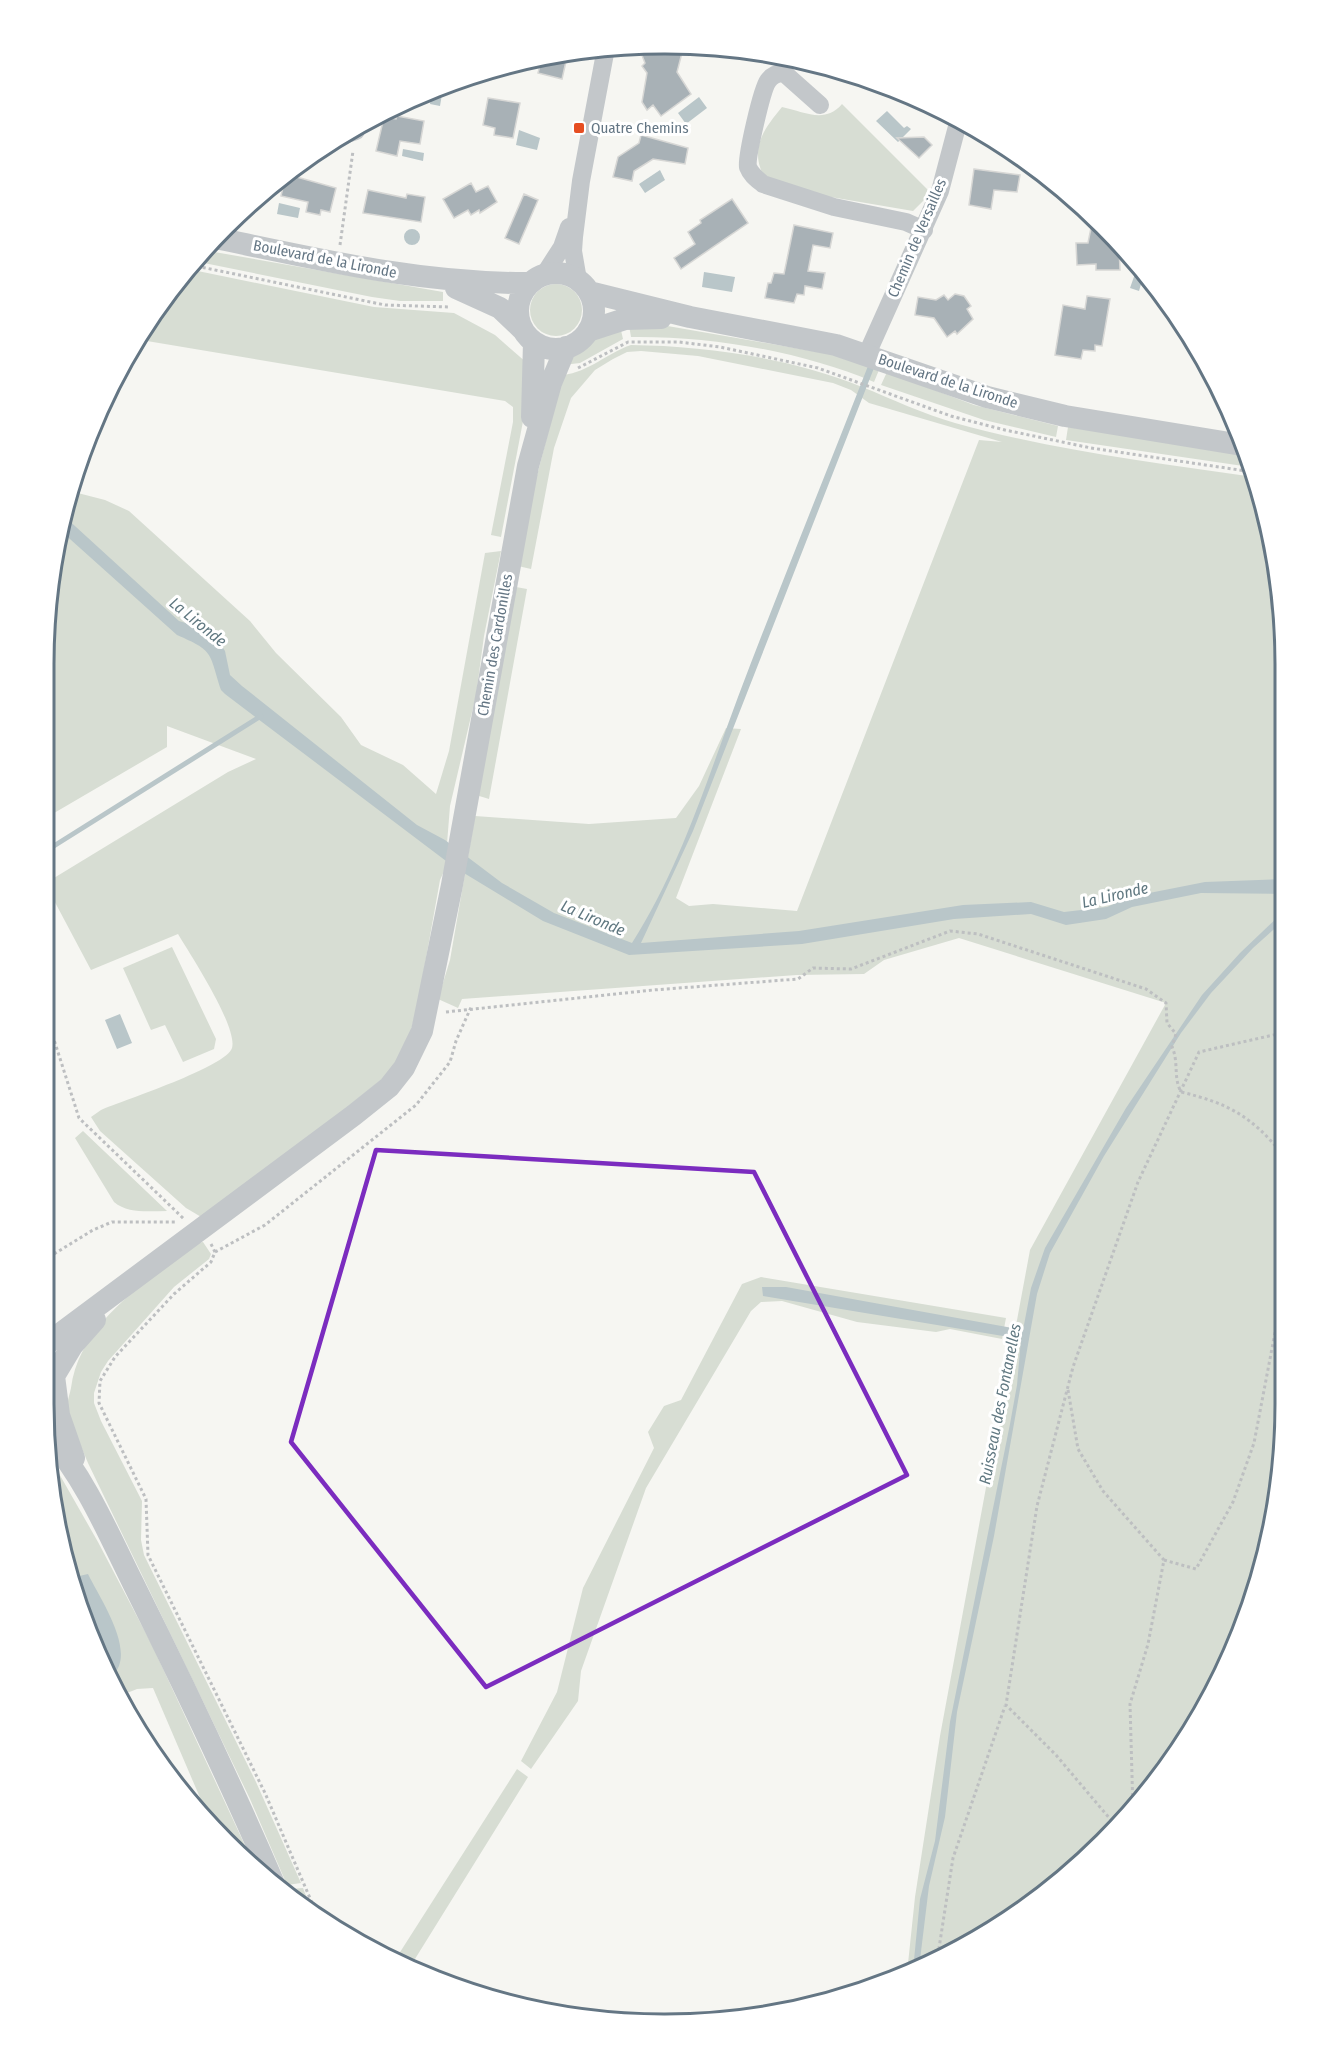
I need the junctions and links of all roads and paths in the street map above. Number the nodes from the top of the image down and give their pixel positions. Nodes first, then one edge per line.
1 (604, 57) edge
2 (820, 105) dead end
3 (957, 129) edge
4 (350, 141) edge
5 (581, 188) junction
6 (924, 230) junction
7 (226, 240) edge
8 (338, 263) junction
9 (201, 268) edge
10 (435, 279) junction
11 (537, 279) junction
12 (583, 286) junction
13 (452, 307) dead end
14 (690, 317) junction
15 (588, 331) junction
16 (528, 335) junction
17 (566, 347) junction
18 (867, 354) junction
19 (557, 369) junction
20 (1234, 444) edge
21 (528, 466) junction
22 (1244, 471) edge
23 (471, 1007) junction
24 (426, 1014) junction
25 (1275, 1035) edge
26 (54, 1040) edge
27 (1180, 1092) junction
28 (1275, 1146) edge
29 (196, 1233) junction
30 (215, 1252) junction
31 (54, 1254) edge
32 (149, 1269) junction
33 (1275, 1333) edge
34 (54, 1338) edge
35 (54, 1377) edge
36 (1068, 1389) junction
37 (54, 1390) edge
38 (55, 1446) edge
39 (82, 1482) junction
40 (1164, 1560) junction
41 (1005, 1705) junction
42 (1133, 1795) edge
43 (1110, 1819) edge
44 (265, 1865) edge
45 (311, 1901) edge
46 (939, 1949) edge

1 - 5 street
2 - 6 street
3 - 6 street, Chemin de Versailles
4 - 8 path
5 - 11 street
5 - 12 street
6 - 18 street, Chemin de Versailles
7 - 8 street, Boulevard de la Lironde
8 - 10 street, Boulevard de la Lironde
9 - 13 path
10 - 11 street, Boulevard de la Lironde
10 - 16 street, Boulevard de la Lironde
11 - 12 street
11 - 16 street
12 - 14 street, Boulevard de la Lironde
12 - 15 street
14 - 15 street, Boulevard de la Lironde
14 - 18 street, Boulevard de la Lironde
15 - 17 street
16 - 17 street
16 - 21 street, Chemin des Cardonilles
17 - 19 street, Chemin des Cardonilles
18 - 20 street, Boulevard de la Lironde
19 - 21 street, Chemin des Cardonilles
19 - 22 path
21 - 24 street, Chemin des Cardonilles
23 - 24 path
23 - 27 path
23 - 30 path
24 - 29 street, Chemin des Cardonilles
25 - 27 path
26 - 31 path
27 - 28 path
27 - 36 path
29 - 30 path
29 - 32 street, Chemin des Cardonilles
30 - 45 path
32 - 34 street
32 - 35 street
33 - 40 path
36 - 40 path
36 - 41 path
37 - 39 street
38 - 39 street
39 - 44 street
40 - 42 path
41 - 43 path
41 - 46 path

